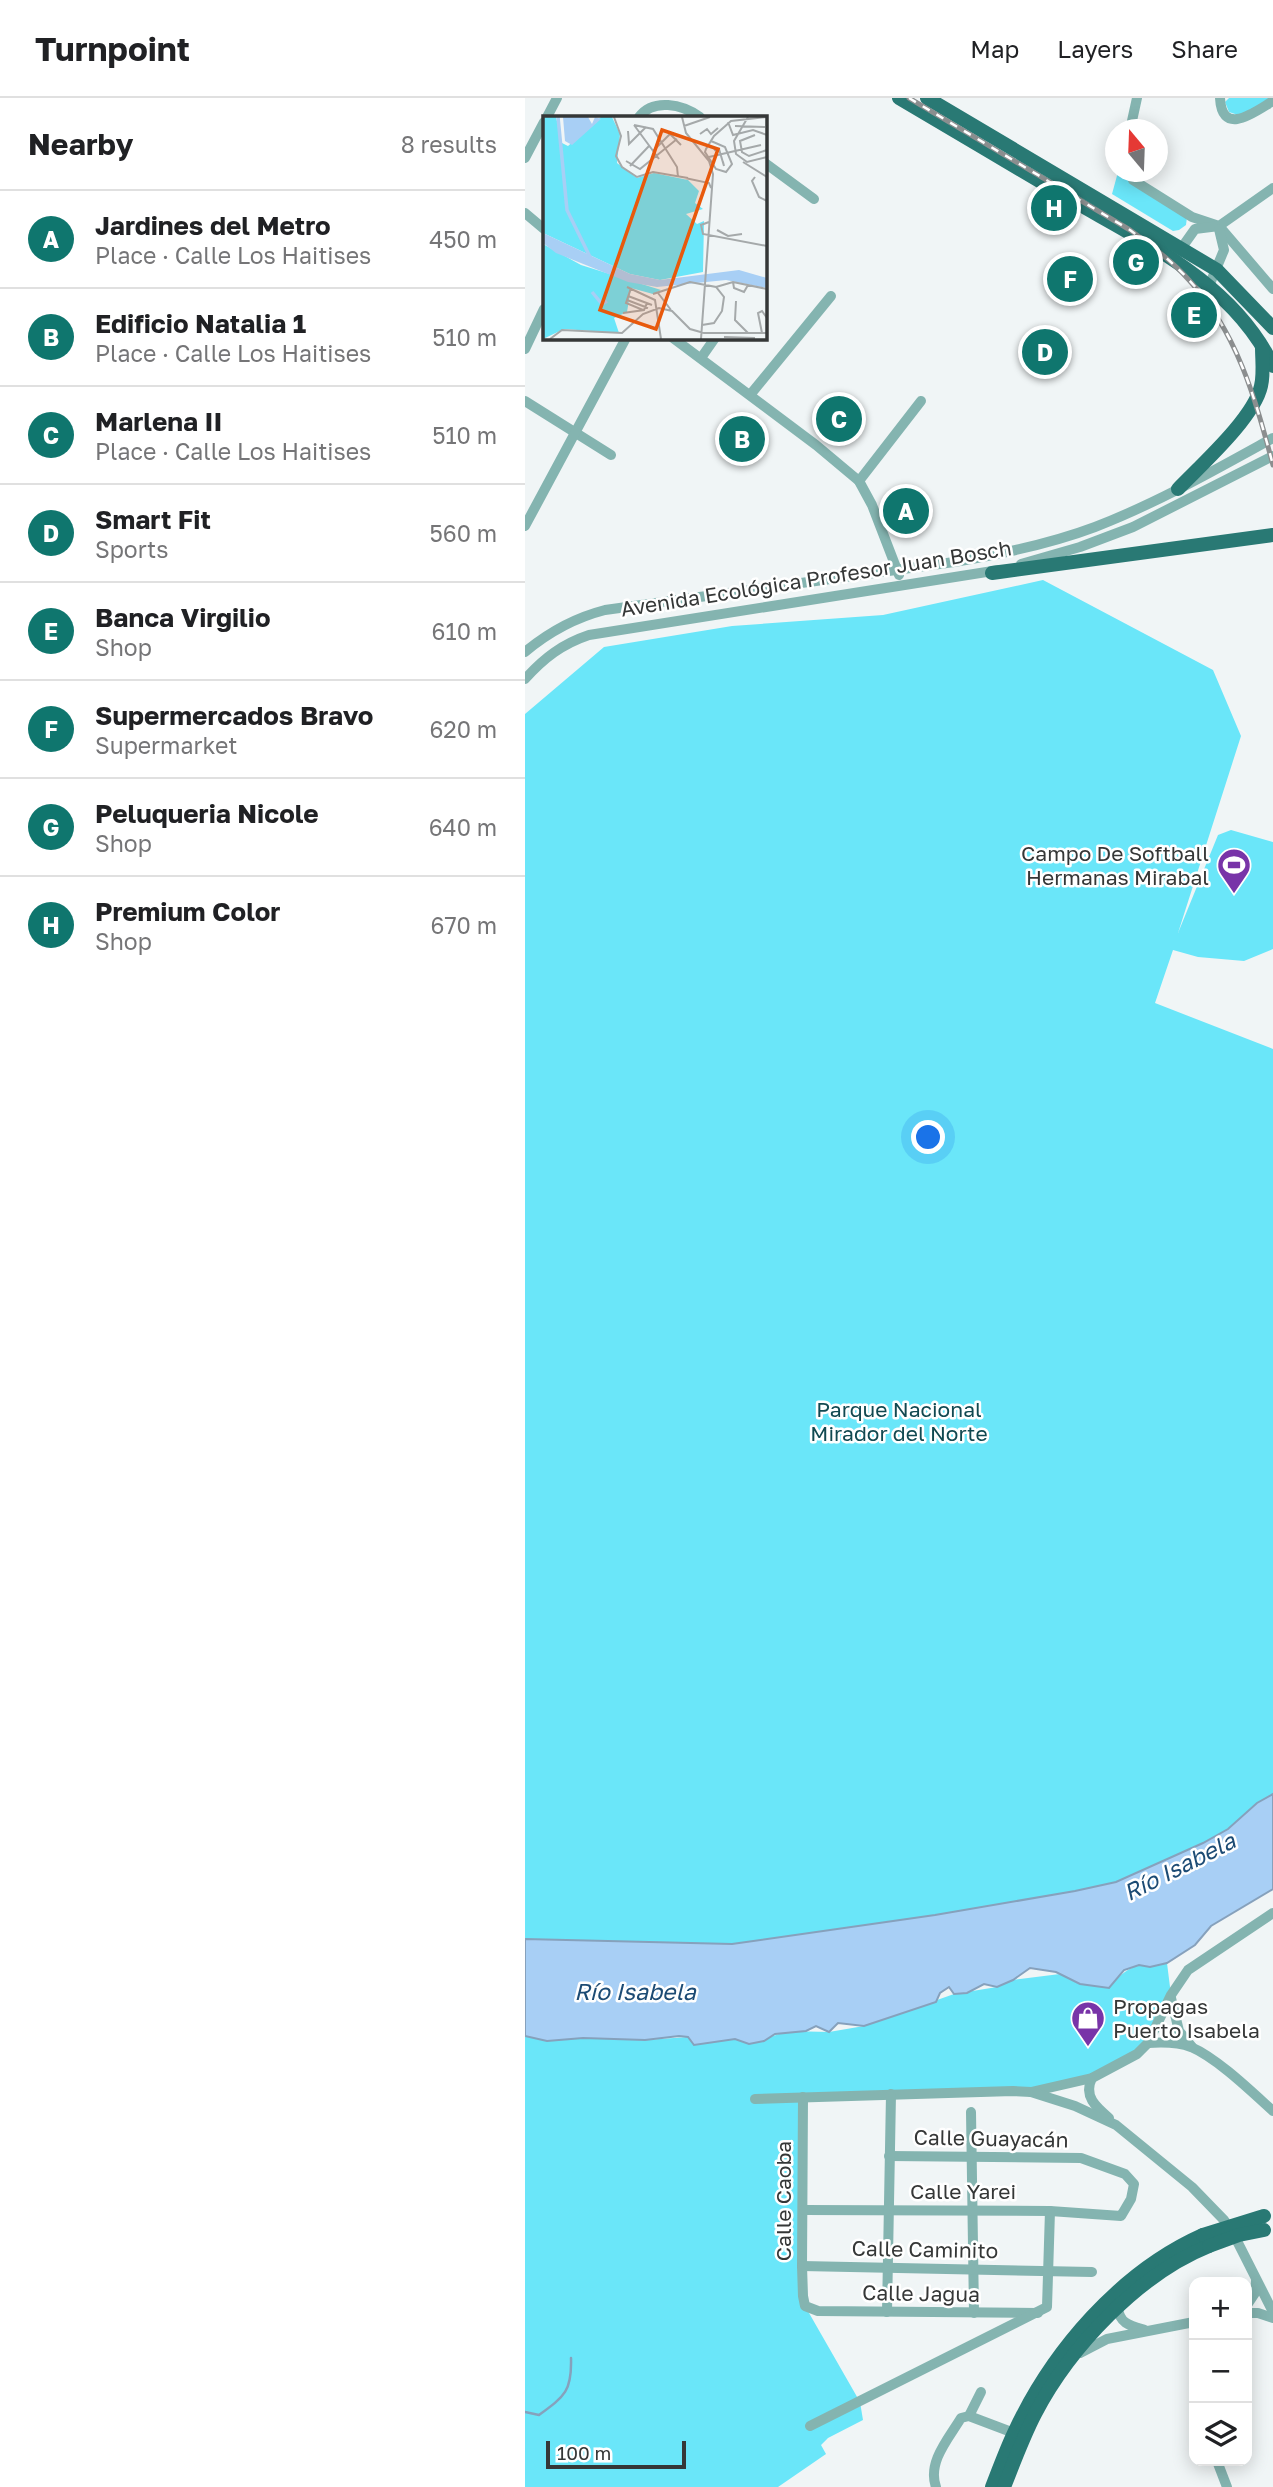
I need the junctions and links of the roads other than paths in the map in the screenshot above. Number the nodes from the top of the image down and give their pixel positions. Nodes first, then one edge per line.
1 (557, 98) edge
2 (899, 98) edge
3 (927, 98) edge
4 (1137, 98) edge
5 (1220, 98) edge
6 (1273, 101) edge
7 (548, 116) edge
8 (640, 116) edge
9 (698, 116) edge
10 (1132, 119) edge
11 (543, 124) edge
12 (525, 158) edge
13 (767, 165) edge
14 (1136, 182) edge
15 (1273, 188) edge
16 (814, 200) dead end
17 (525, 213) edge
18 (1219, 226) junction
19 (543, 228) edge
20 (1177, 255) junction
21 (1217, 270) junction
22 (1209, 286) junction
23 (1273, 289) edge
24 (831, 296) dead end
25 (543, 311) edge
26 (1273, 328) edge
27 (625, 340) edge
28 (676, 340) edge
29 (714, 340) edge
30 (1262, 342) junction
31 (525, 349) edge
32 (701, 358) junction
33 (1273, 366) edge
34 (750, 395) junction
35 (525, 401) edge
36 (921, 401) dead end
37 (576, 433) junction
38 (1273, 438) edge
39 (611, 455) dead end
40 (1273, 456) edge
41 (859, 481) junction
42 (1178, 489) junction
43 (525, 526) edge
44 (1273, 536) edge
45 (897, 571) junction
46 (992, 573) junction
47 (905, 586) junction
48 (525, 652) edge
49 (525, 679) edge
50 (1273, 1913) edge
51 (1171, 1995) junction
52 (1148, 2043) junction
53 (1192, 2048) junction
54 (1092, 2078) junction
55 (1031, 2092) junction
56 (891, 2094) junction
57 (803, 2097) junction
58 (755, 2099) dead end
59 (1273, 2111) edge
60 (971, 2112) dead end
61 (1116, 2125) junction
62 (889, 2156) junction
63 (973, 2158) junction
64 (804, 2210) junction
65 (888, 2210) junction
66 (974, 2211) junction
67 (1050, 2211) junction
68 (1121, 2216) joint
69 (1268, 2222) edge
70 (1206, 2240) junction
71 (802, 2266) junction
72 (888, 2267) junction
73 (974, 2269) junction
74 (1048, 2271) junction
75 (1092, 2272) dead end
76 (1256, 2281) junction
77 (1252, 2298) edge
78 (805, 2306) joint
79 (1118, 2307) junction
80 (1043, 2310) junction
81 (887, 2312) junction
82 (1273, 2312) edge
83 (974, 2313) junction
84 (1252, 2313) edge
85 (1273, 2318) edge
86 (1189, 2323) edge
87 (1148, 2330) junction
88 (1075, 2356) junction
89 (981, 2392) dead end
90 (969, 2416) junction
91 (810, 2426) dead end
92 (1014, 2433) junction
93 (1219, 2466) edge
94 (936, 2487) edge
95 (992, 2487) edge
96 (1004, 2487) edge
97 (1227, 2487) edge

1 - 7 street
2 - 20 main road
3 - 20 main road
4 - 10 street
5 - 6 street
8 - 9 street
11 - 12 street
13 - 16 street
14 - 18 street
15 - 18 street
17 - 19 street
18 - 20 street
18 - 21 street
18 - 23 street
20 - 21 main road
20 - 22 main road
21 - 22 street
21 - 26 main road
22 - 30 main road
24 - 34 street
25 - 31 street
27 - 37 street
28 - 32 street
29 - 32 street
30 - 33 main road
30 - 42 main road
32 - 34 street
34 - 41 street
35 - 37 street
36 - 41 street
37 - 39 street
37 - 43 street
38 - 42 street, Avenida Ecológica Profesor Juan Bosch
40 - 46 street, Avenida Ecológica Profesor Juan Bosch
41 - 45 street
42 - 45 street, Avenida Ecológica Profesor Juan Bosch
44 - 46 main road
45 - 47 street
45 - 48 street, Avenida Ecológica Profesor Juan Bosch
46 - 47 street, Avenida Ecológica Profesor Juan Bosch
47 - 49 street, Avenida Ecológica Profesor Juan Bosch
50 - 51 street
51 - 52 street
51 - 53 street
52 - 53 street
52 - 54 street
53 - 59 street
54 - 55 street
54 - 61 street
55 - 56 street
55 - 61 street
56 - 57 street
56 - 62 street
57 - 58 street
57 - 64 street, Calle Caoba
60 - 63 street
61 - 76 street
62 - 63 street, Calle Guayacán
62 - 65 street
63 - 66 street
63 - 68 street, Calle Guayacán
64 - 65 street, Calle Yarei
64 - 71 street, Calle Caoba
65 - 66 street, Calle Yarei
65 - 72 street
66 - 67 street, Calle Yarei
66 - 73 street
67 - 68 street, Calle Yarei
67 - 74 street
69 - 70 main road, bridge
70 - 79 main road
70 - 92 main road
71 - 72 street, Calle Caminito
71 - 78 street, Calle Caoba
72 - 73 street, Calle Caminito
72 - 81 street
73 - 74 street, Calle Caminito
73 - 83 street
74 - 75 street, Calle Caminito
74 - 80 street
76 - 77 street
76 - 82 street
78 - 81 street, Calle Jagua
79 - 87 street
79 - 88 main road
80 - 83 street, Calle Jagua
80 - 91 street
81 - 83 street, Calle Jagua
84 - 85 street
86 - 87 street
87 - 88 street
88 - 96 main road
89 - 90 street
90 - 92 street
90 - 94 street
92 - 95 main road
93 - 97 street

